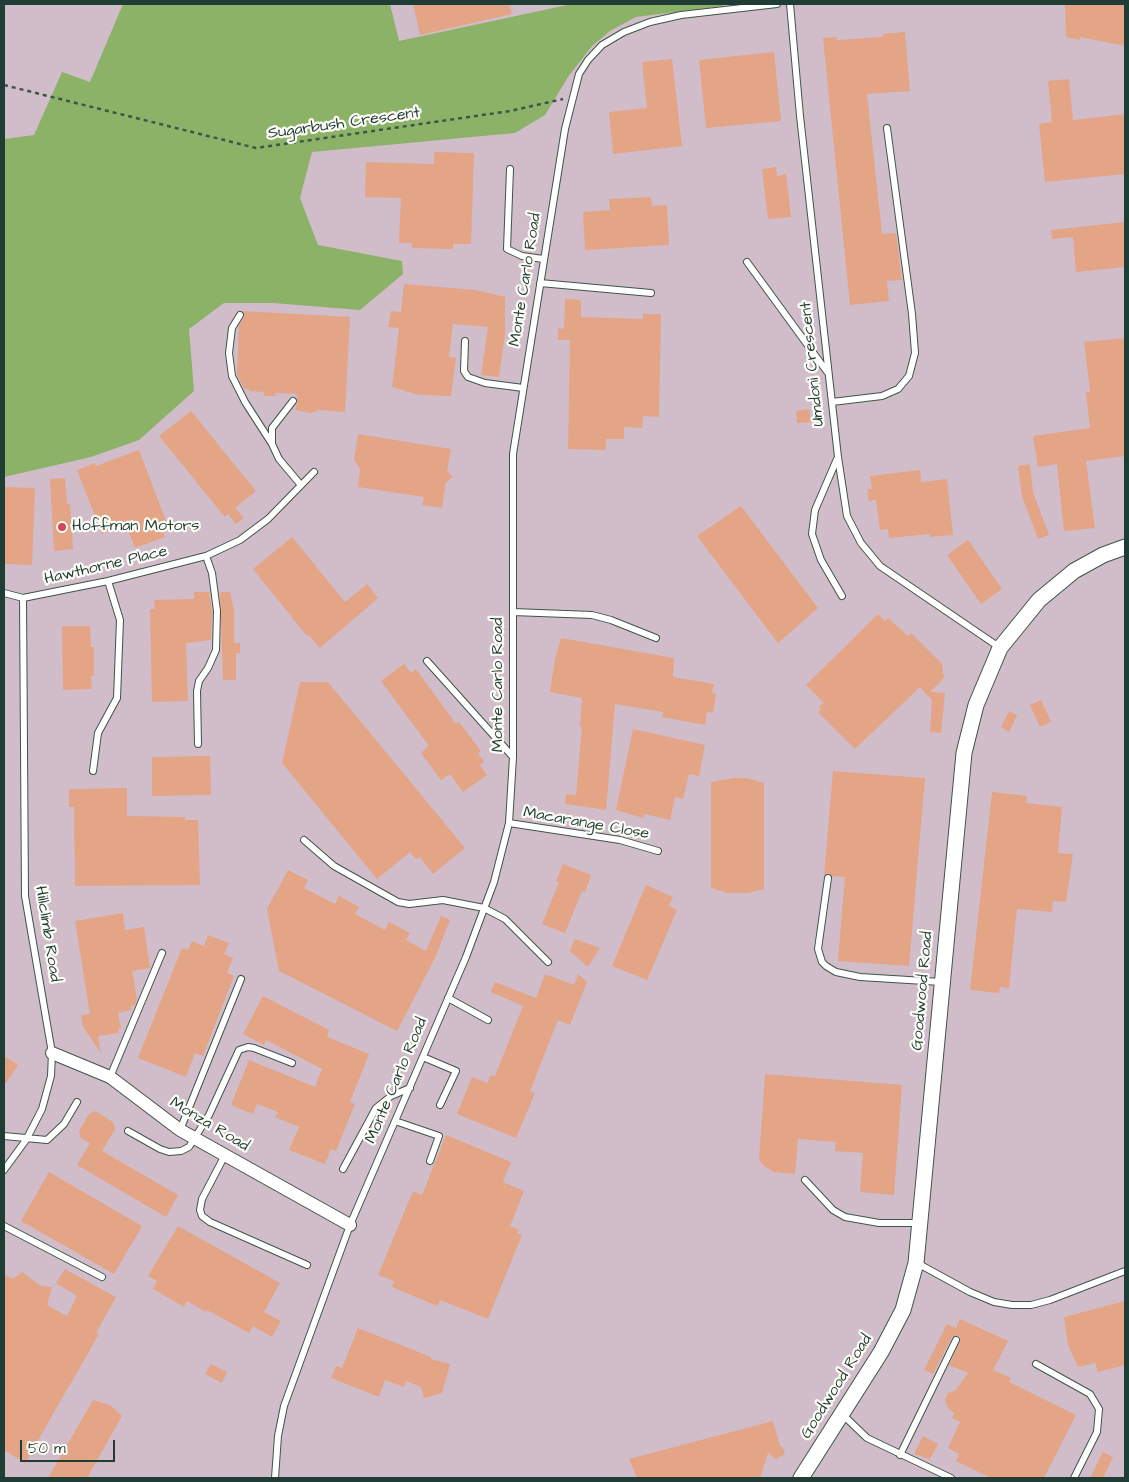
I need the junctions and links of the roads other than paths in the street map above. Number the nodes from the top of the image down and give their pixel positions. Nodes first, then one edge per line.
1 (777, 4) edge
2 (790, 4) edge
3 (887, 128) dead end
4 (510, 169) dead end
5 (543, 260) junction
6 (747, 262) dead end
7 (540, 283) junction
8 (651, 293) dead end
9 (240, 315) dead end
10 (465, 341) dead end
11 (828, 374) junction
12 (523, 388) junction
13 (293, 401) dead end
14 (832, 402) junction
15 (272, 444) junction
16 (838, 458) junction
17 (314, 472) dead end
18 (300, 484) junction
19 (1125, 547) edge
20 (206, 556) junction
21 (108, 581) junction
22 (4, 593) edge
23 (842, 596) dead end
24 (23, 598) junction
25 (513, 612) junction
26 (656, 638) dead end
27 (1000, 648) junction
28 (427, 661) dead end
29 (198, 744) dead end
30 (513, 757) junction
31 (93, 771) dead end
32 (509, 823) junction
33 (304, 840) dead end
34 (658, 851) dead end
35 (828, 878) dead end
36 (484, 908) junction
37 (162, 953) dead end
38 (548, 962) dead end
39 (241, 980) dead end
40 (941, 982) junction
41 (448, 998) junction
42 (488, 1020) dead end
43 (52, 1053) junction
44 (423, 1056) junction
45 (292, 1063) dead end
46 (110, 1077) junction
47 (410, 1088) junction
48 (77, 1102) dead end
49 (440, 1105) dead end
50 (395, 1121) junction
51 (180, 1130) junction
52 (128, 1131) dead end
53 (4, 1136) edge
54 (195, 1138) junction
55 (26, 1140) junction
56 (226, 1155) junction
57 (430, 1160) dead end
58 (343, 1169) dead end
59 (4, 1170) edge
60 (805, 1180) dead end
61 (920, 1223) junction
62 (350, 1225) junction
63 (4, 1226) edge
64 (916, 1263) junction
65 (307, 1266) dead end
66 (1125, 1271) edge
67 (102, 1277) dead end
68 (956, 1340) dead end
69 (1036, 1364) dead end
70 (841, 1414) junction
71 (900, 1455) junction
72 (275, 1478) edge
73 (801, 1478) edge
74 (951, 1478) edge
75 (1074, 1478) edge

1 - 5 lane, Monte Carlo Road
2 - 11 lane, Umdoni Crescent
3 - 14 lane
4 - 5 lane
5 - 7 lane, Monte Carlo Road
6 - 11 lane
7 - 8 lane
7 - 12 lane, Monte Carlo Road
9 - 15 lane
10 - 12 lane
11 - 14 lane, Umdoni Crescent
12 - 25 lane, Monte Carlo Road
13 - 15 lane
14 - 16 lane, Umdoni Crescent
15 - 18 lane
16 - 23 lane
16 - 27 lane, Umdoni Crescent
17 - 18 lane, Hawthorne Place
18 - 20 lane, Hawthorne Place
19 - 27 street, Goodwood Road
20 - 21 lane, Hawthorne Place
20 - 29 lane
21 - 24 lane, Hawthorne Place
21 - 31 lane
22 - 24 lane
24 - 43 lane, Hillclimb Road
25 - 26 lane
25 - 30 lane, Monte Carlo Road
27 - 40 street, Goodwood Road
28 - 30 lane
30 - 32 lane, Monte Carlo Road
32 - 34 lane, Macarange Close
32 - 36 lane, Monte Carlo Road
33 - 36 lane
35 - 40 lane
36 - 38 lane
36 - 41 lane, Monte Carlo Road
37 - 46 lane
39 - 51 lane
40 - 61 street, Goodwood Road
41 - 42 lane
41 - 44 lane, Monte Carlo Road
43 - 46 street, Monza Road
43 - 55 lane, Hillclimb Road
44 - 47 lane, Monte Carlo Road
44 - 49 lane
45 - 54 lane
46 - 51 street, Monza Road
47 - 50 lane, Monte Carlo Road
47 - 58 lane
48 - 55 lane
50 - 57 lane
50 - 62 lane, Monte Carlo Road
51 - 54 street, Monza Road
52 - 54 lane
53 - 55 lane
54 - 56 street, Monza Road
55 - 59 lane, Hillclimb Road
56 - 62 street, Monza Road
56 - 65 lane
60 - 61 lane
61 - 64 street, Goodwood Road
62 - 72 lane, Monte Carlo Road
63 - 67 lane
64 - 66 lane
64 - 70 street, Goodwood Road
68 - 71 lane
69 - 75 lane
70 - 71 lane
70 - 73 street, Goodwood Road
71 - 74 lane

